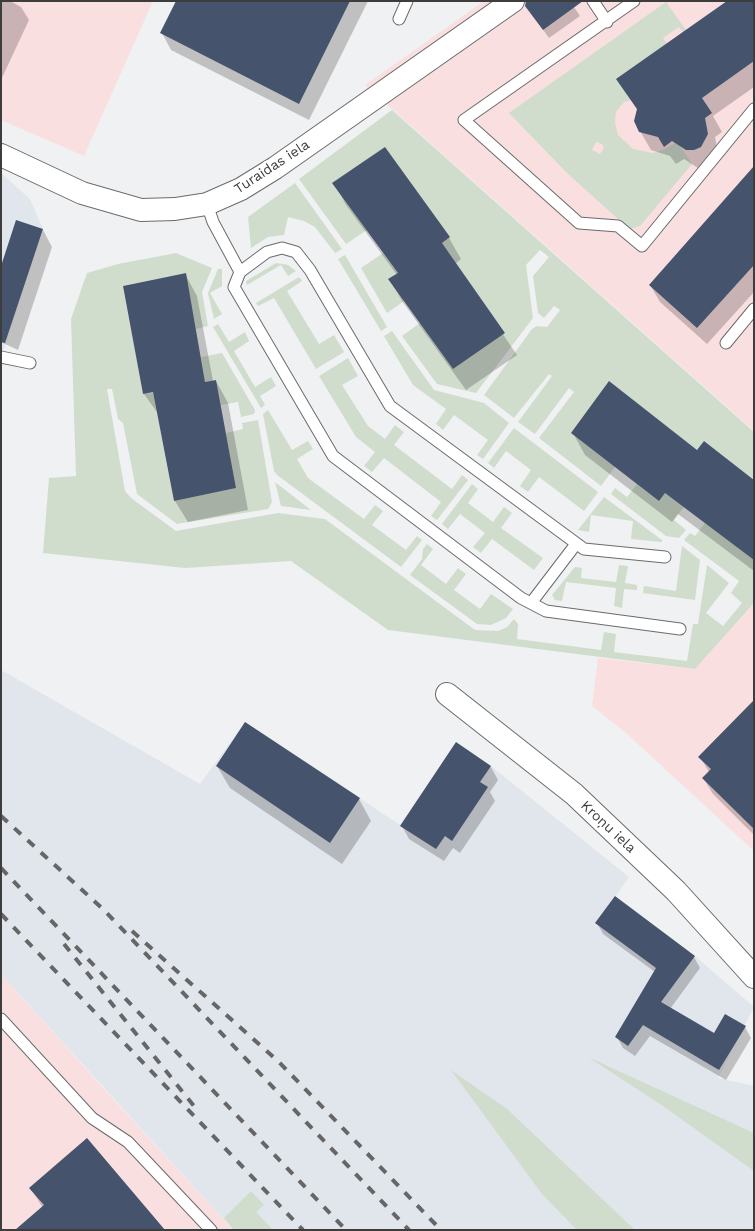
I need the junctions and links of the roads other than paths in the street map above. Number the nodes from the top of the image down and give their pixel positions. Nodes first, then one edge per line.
1 (407, 1) edge
2 (513, 1) edge
3 (593, 1) edge
4 (634, 1) edge
5 (399, 19) dead end
6 (607, 22) junction
7 (754, 109) edge
8 (1, 156) edge
9 (207, 204) junction
10 (240, 272) junction
11 (754, 309) edge
12 (726, 343) dead end
13 (1, 356) edge
14 (30, 363) dead end
15 (576, 544) junction
16 (665, 557) dead end
17 (531, 603) junction
18 (680, 630) dead end
19 (447, 694) dead end
20 (754, 977) edge
21 (1, 1019) edge
22 (211, 1230) edge

1 - 5 lane
2 - 9 street, Turaidas iela
3 - 6 lane
4 - 6 lane
6 - 7 lane
8 - 9 street, Turaidas iela
9 - 10 lane
10 - 15 lane
10 - 17 lane
11 - 12 lane
13 - 14 lane
15 - 16 lane
15 - 17 lane
17 - 18 lane
19 - 20 street, Kroņu iela
21 - 22 lane

